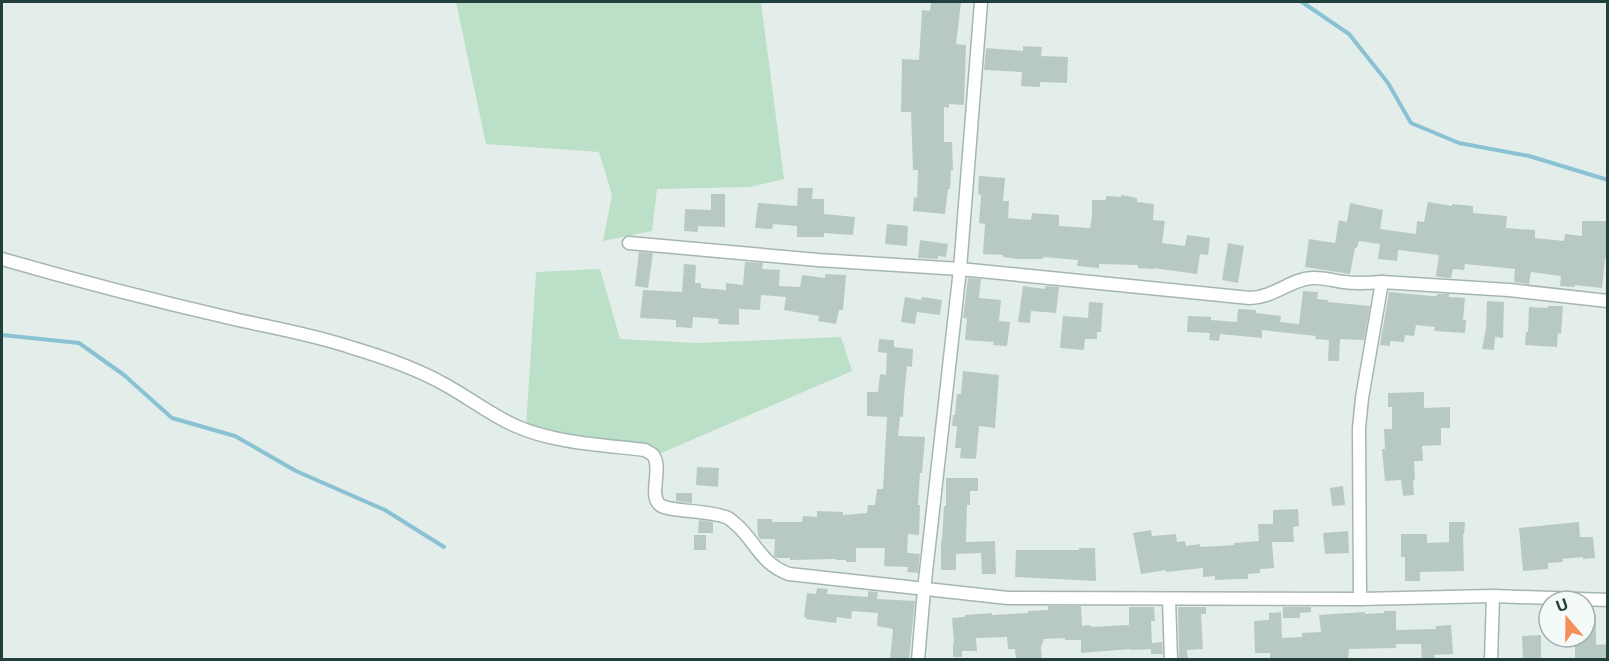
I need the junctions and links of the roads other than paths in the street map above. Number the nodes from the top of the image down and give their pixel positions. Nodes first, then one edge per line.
1 (981, 2) edge
2 (629, 243) dead end
3 (2, 259) edge
4 (960, 269) junction
5 (1382, 282) junction
6 (1608, 301) edge
7 (924, 590) junction
8 (1493, 596) junction
9 (1169, 599) junction
10 (1360, 599) junction
11 (1608, 600) edge
12 (918, 660) edge
13 (1171, 660) edge
14 (1491, 660) edge

1 - 4 street
2 - 4 street
3 - 7 street
4 - 5 street
4 - 7 street
5 - 6 street
5 - 10 street
7 - 9 street
7 - 12 street
8 - 10 street
8 - 11 street
8 - 14 street
9 - 10 street
9 - 13 street

